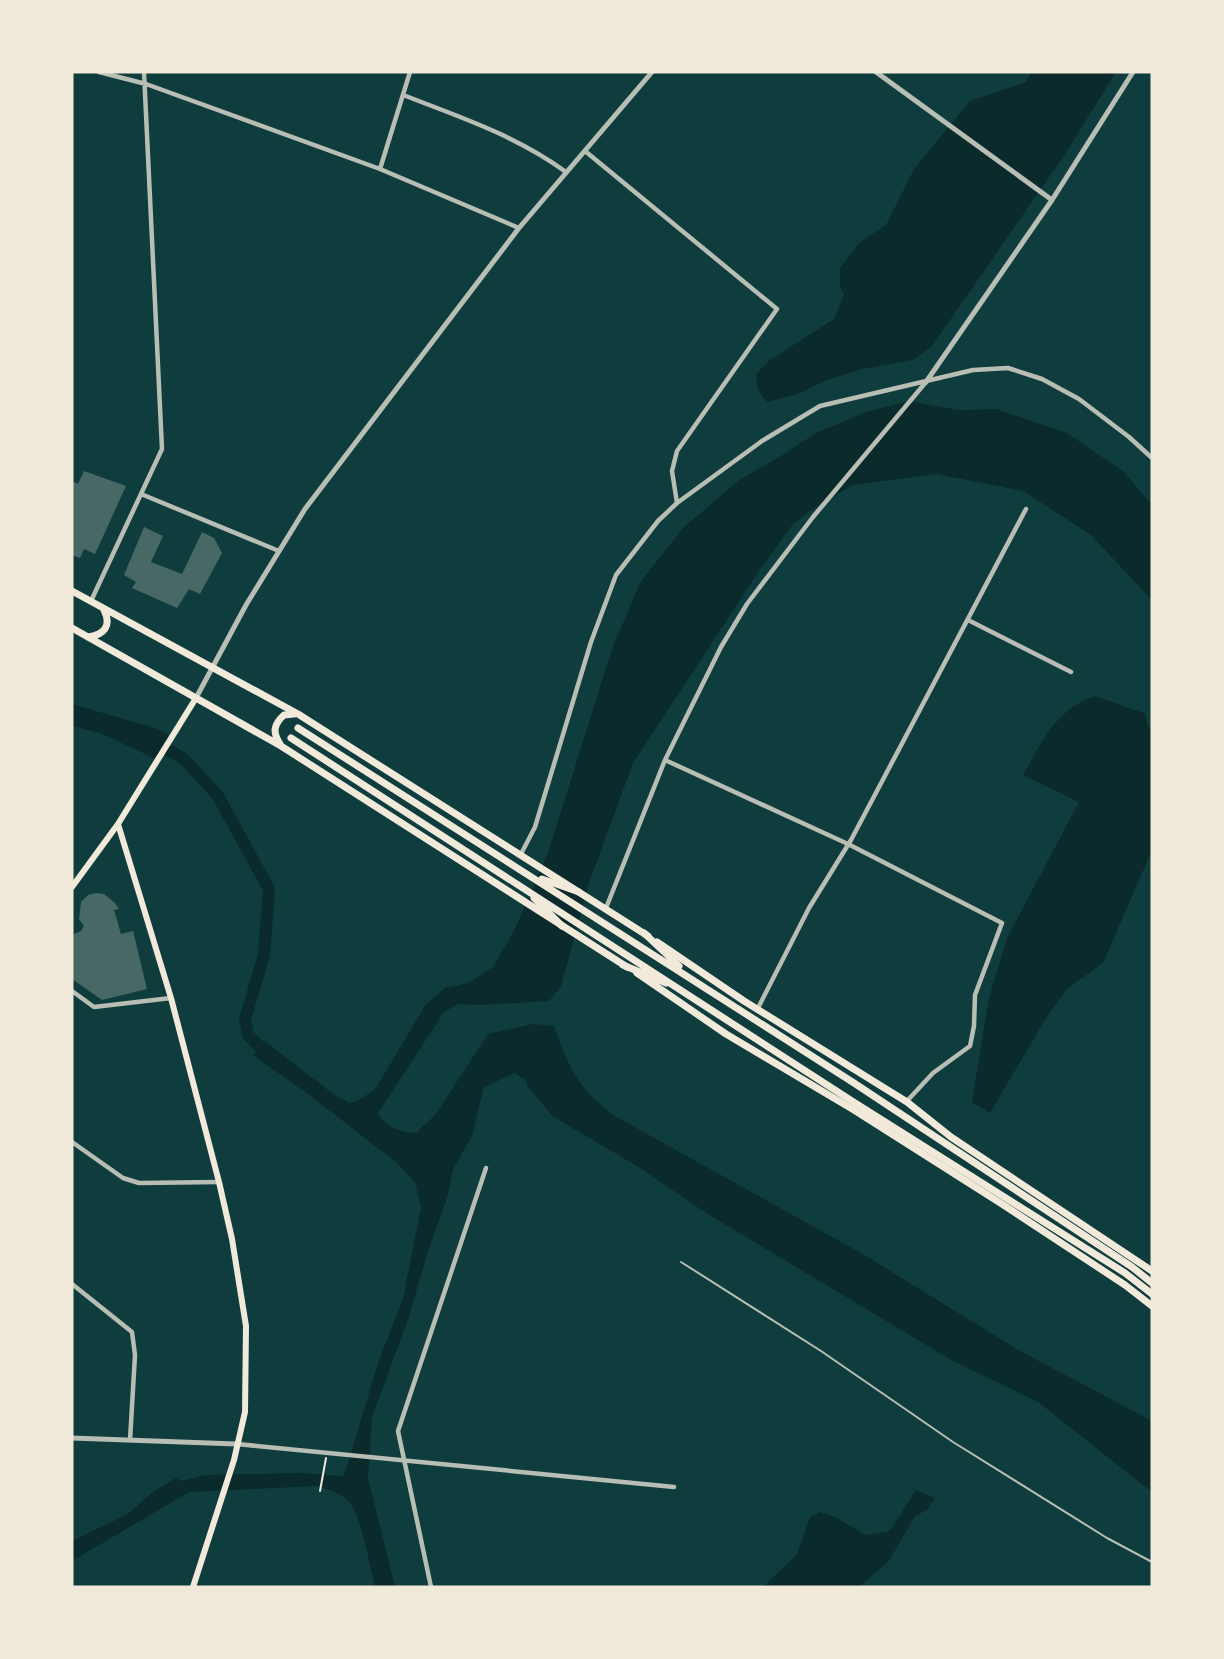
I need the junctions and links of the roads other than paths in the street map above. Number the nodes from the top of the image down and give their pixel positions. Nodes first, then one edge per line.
1 (99, 72) edge
2 (144, 72) edge
3 (411, 72) edge
4 (652, 72) edge
5 (876, 72) edge
6 (1133, 72) edge
7 (146, 84) junction
8 (403, 95) junction
9 (584, 151) junction
10 (380, 169) junction
11 (566, 172) junction
12 (1052, 200) junction
13 (519, 228) junction
14 (926, 382) junction
15 (1152, 458) edge
16 (141, 494) junction
17 (677, 503) junction
18 (1026, 509) dead end
19 (279, 551) junction
20 (72, 592) edge
21 (90, 602) junction
22 (103, 609) junction
23 (968, 620) junction
24 (72, 628) edge
25 (87, 637) junction
26 (213, 667) junction
27 (1071, 672) dead end
28 (196, 698) junction
29 (298, 714) junction
30 (298, 728) dead end
31 (291, 738) dead end
32 (281, 746) junction
33 (665, 760) junction
34 (118, 824) junction
35 (848, 844) junction
36 (521, 854) junction
37 (528, 874) junction
38 (72, 887) edge
39 (523, 887) junction
40 (579, 892) junction
41 (606, 908) junction
42 (562, 926) junction
43 (644, 933) junction
44 (623, 965) junction
45 (692, 978) junction
46 (72, 990) edge
47 (685, 992) junction
48 (171, 998) junction
49 (758, 1008) junction
50 (907, 1102) junction
51 (72, 1142) edge
52 (486, 1168) dead end
53 (219, 1182) junction
54 (681, 1262) dead end
55 (1152, 1271) edge
56 (1152, 1283) edge
57 (72, 1284) edge
58 (1152, 1294) edge
59 (1152, 1306) edge
60 (72, 1438) edge
61 (130, 1440) junction
62 (236, 1444) junction
63 (404, 1461) junction
64 (674, 1487) dead end
65 (1152, 1562) edge
66 (192, 1587) edge
67 (431, 1587) edge

1 - 7 street
2 - 7 street
3 - 8 street
4 - 9 street
5 - 12 street
6 - 12 street
7 - 10 street
7 - 16 street
8 - 10 street
8 - 11 street
9 - 11 street
9 - 17 street
10 - 13 street
11 - 13 street
12 - 14 street
13 - 19 street
14 - 15 street
14 - 17 street
14 - 33 street
16 - 19 street
16 - 21 street
17 - 36 street
18 - 23 street
19 - 26 street
20 - 21 main road
21 - 22 main road
22 - 25 main road
22 - 26 main road
23 - 27 street
23 - 35 street
24 - 25 main road
25 - 28 main road
26 - 28 street
26 - 29 main road
28 - 32 main road
28 - 34 main road
29 - 32 main road
29 - 36 main road
30 - 37 main road
31 - 39 main road
32 - 42 main road
33 - 35 street
33 - 41 street
34 - 38 main road
34 - 48 main road
35 - 49 street
35 - 50 street
36 - 40 main road
37 - 40 main road
37 - 45 main road
39 - 42 main road
39 - 47 main road
40 - 41 main road
41 - 43 main road
42 - 44 main road
43 - 45 main road
43 - 49 main road
44 - 47 main road
44 - 59 main road
45 - 56 main road
46 - 48 street
47 - 58 main road
48 - 53 main road
49 - 50 main road
50 - 55 main road
51 - 53 street
52 - 63 street
53 - 62 main road
54 - 65 lane
57 - 61 street
60 - 61 street
61 - 62 street
62 - 63 street
62 - 66 main road
63 - 64 street
63 - 67 street

